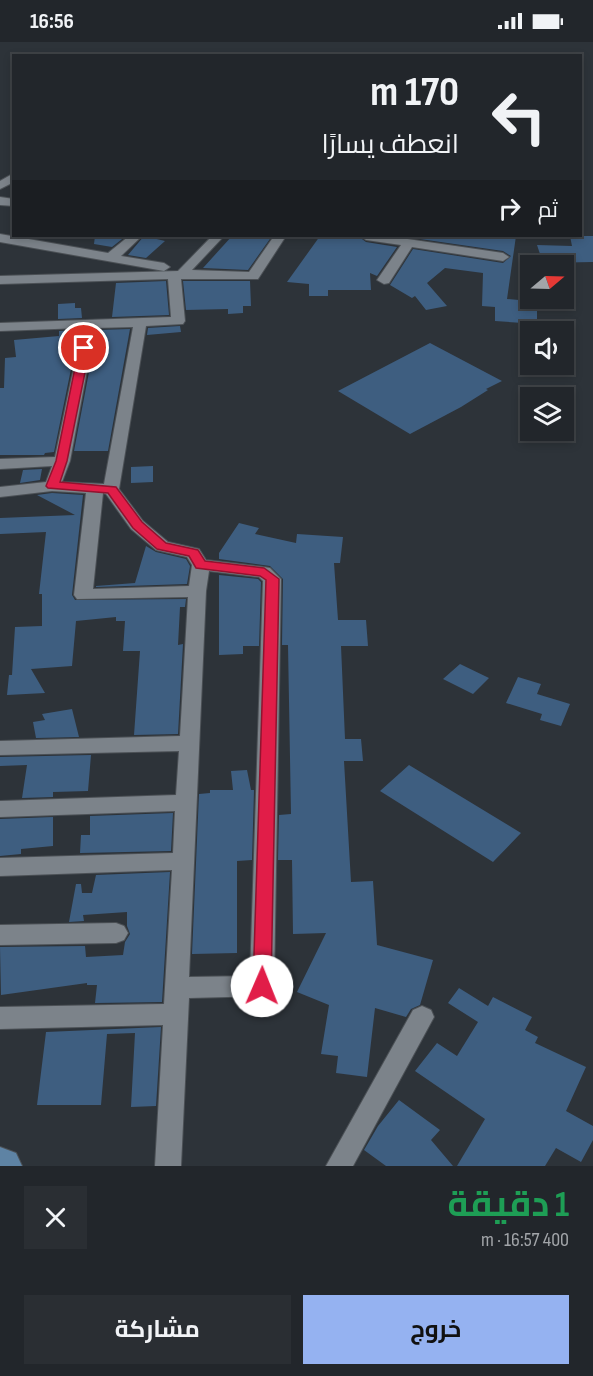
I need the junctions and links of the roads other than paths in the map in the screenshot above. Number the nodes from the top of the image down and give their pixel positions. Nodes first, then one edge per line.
1 (49, 237) edge
2 (135, 237) edge
3 (217, 237) edge
4 (279, 237) edge
5 (373, 237) edge
6 (0, 238) edge
7 (409, 242) junction
8 (39, 245) junction
9 (503, 257) dead end
10 (110, 258) junction
11 (179, 273) junction
12 (0, 280) edge
13 (384, 280) dead end
14 (140, 323) junction
15 (89, 326) junction
16 (0, 327) edge
17 (62, 461) junction
18 (0, 464) edge
19 (52, 486) junction
20 (103, 489) junction
21 (0, 492) edge
22 (201, 565) junction
23 (197, 591) junction
24 (190, 743) junction
25 (0, 748) edge
26 (186, 803) junction
27 (0, 809) edge
28 (183, 861) junction
29 (0, 867) edge
30 (116, 933) dead end
31 (0, 934) edge
32 (177, 988) junction
33 (175, 1014) junction
34 (422, 1017) dead end
35 (0, 1018) edge
36 (168, 1166) edge
37 (339, 1166) edge

1 - 8 street
2 - 10 street
3 - 11 street
4 - 11 street
5 - 7 street
6 - 8 street
7 - 9 street
7 - 13 street
8 - 10 street
10 - 11 street
11 - 12 street
11 - 14 street
14 - 15 street
14 - 20 street
15 - 16 street
15 - 17 street
17 - 18 street
17 - 19 street
19 - 20 street
19 - 21 street
20 - 22 street
20 - 23 street
22 - 23 street
22 - 32 street
23 - 24 street
24 - 25 street
24 - 26 street
26 - 27 street
26 - 28 street
28 - 29 street
28 - 32 street
30 - 31 street
32 - 33 street
33 - 35 street
33 - 36 street
34 - 37 street

